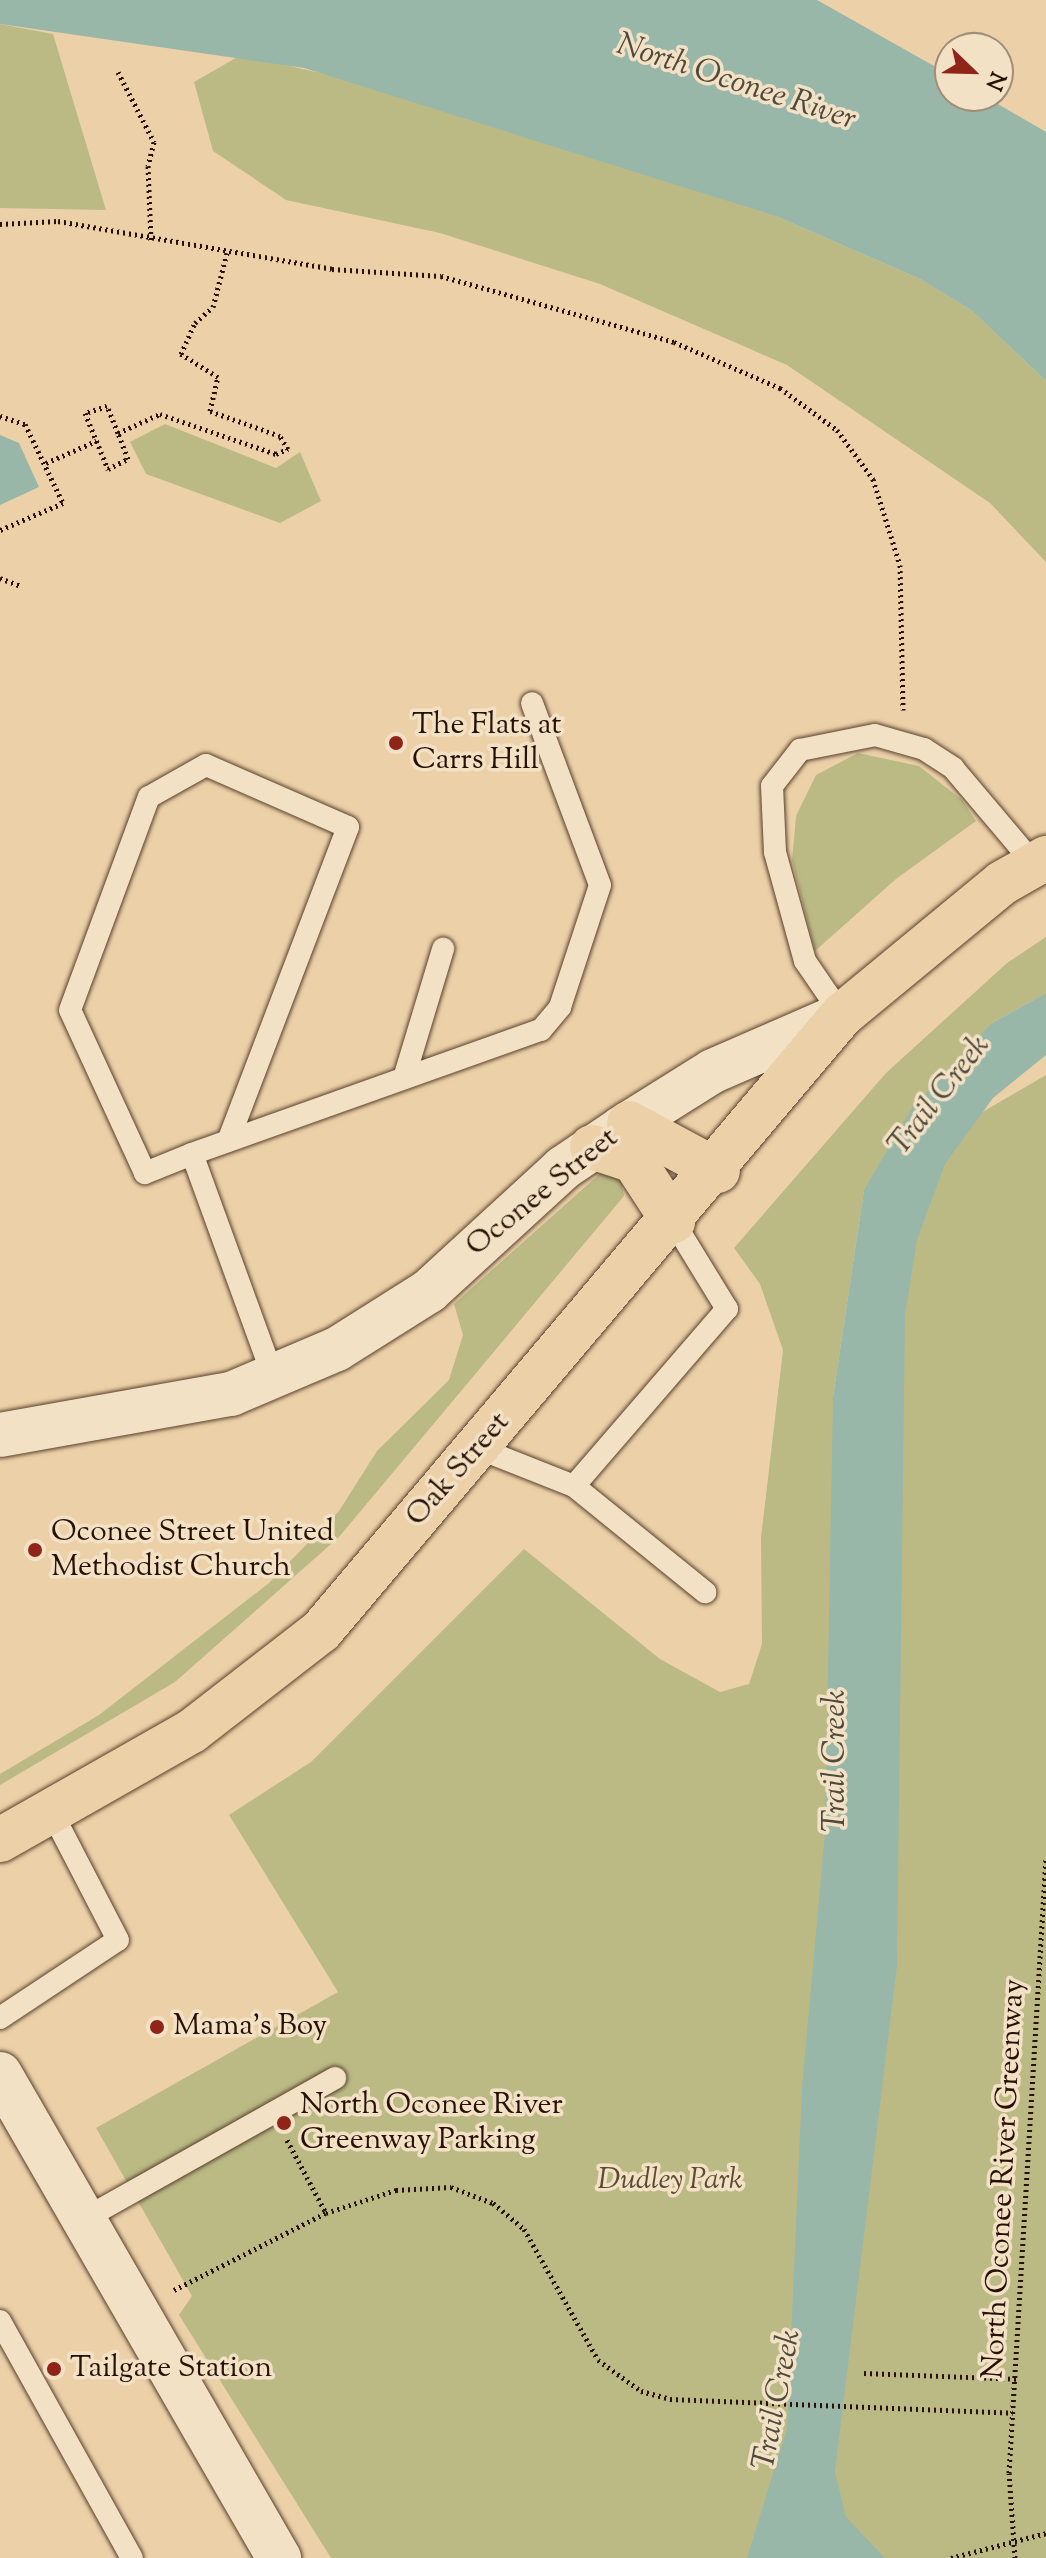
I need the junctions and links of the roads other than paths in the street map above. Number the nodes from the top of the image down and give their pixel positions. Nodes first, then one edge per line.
1 (532, 703) dead end
2 (1040, 861) edge
3 (443, 949) dead end
4 (842, 1015) junction
5 (405, 1075) junction
6 (629, 1123) junction
7 (228, 1141) junction
8 (592, 1147) junction
9 (192, 1154) junction
10 (718, 1171) junction
11 (673, 1221) junction
12 (274, 1379) junction
13 (0, 1435) edge
14 (478, 1448) junction
15 (574, 1486) junction
16 (705, 1592) dead end
17 (51, 1811) junction
18 (0, 1840) edge
19 (0, 2018) edge
20 (0, 2074) edge
21 (335, 2078) dead end
22 (84, 2219) junction
23 (0, 2321) edge
24 (132, 2558) edge
25 (279, 2558) edge

1 - 5 lane
2 - 4 main road, Oconee Street
2 - 4 lane
3 - 5 lane
4 - 6 street, Oconee Street
4 - 10 main road, Oak Street
5 - 7 lane
6 - 8 street, Oconee Street
6 - 10 main road
7 - 9 lane
7 - 9 lane
8 - 11 main road
8 - 12 street, Oconee Street
9 - 12 lane
10 - 11 main road, Oak Street
11 - 14 main road, Oak Street
11 - 15 lane
12 - 13 street, Oconee Street
14 - 15 lane
14 - 17 main road, Oak Street
15 - 16 lane
17 - 18 main road, Oak Street
17 - 19 lane
20 - 22 street
21 - 22 lane
22 - 25 street
23 - 24 lane

